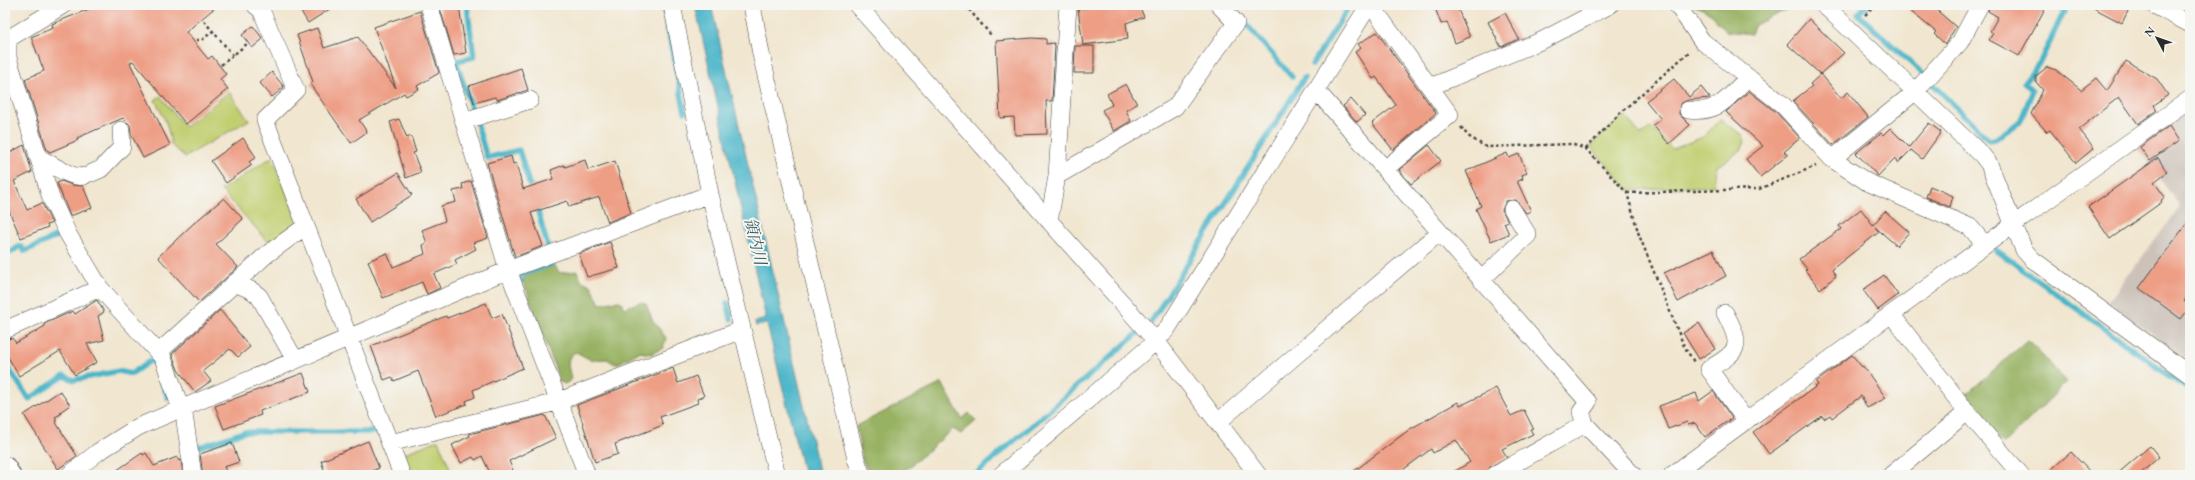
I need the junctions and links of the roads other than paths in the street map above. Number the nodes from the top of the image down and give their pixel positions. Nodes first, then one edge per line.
1 (63, 5) edge
2 (429, 5) edge
3 (672, 5) edge
4 (752, 5) edge
5 (1068, 5) edge
6 (1220, 5) edge
7 (1370, 5) edge
8 (1610, 5) edge
9 (1677, 5) edge
10 (1824, 5) edge
11 (1980, 5) edge
12 (2154, 5) edge
13 (861, 6) edge
14 (262, 7) edge
15 (2190, 24) edge
16 (6, 59) edge
17 (1748, 77) junction
18 (1430, 87) junction
19 (1316, 90) junction
20 (1916, 91) junction
21 (2190, 99) edge
22 (530, 100) dead end
23 (1688, 110) dead end
24 (464, 121) junction
25 (121, 130) dead end
26 (38, 157) junction
27 (1832, 159) junction
28 (1385, 169) junction
29 (1057, 176) junction
30 (710, 194) junction
31 (1512, 209) dead end
32 (1049, 221) junction
33 (2014, 224) junction
34 (307, 229) junction
35 (1440, 232) junction
36 (1985, 245) junction
37 (508, 270) junction
38 (1482, 280) junction
39 (234, 283) junction
40 (100, 288) junction
41 (1725, 314) dead end
42 (1891, 314) junction
43 (5, 330) edge
44 (741, 330) junction
45 (348, 337) junction
46 (1156, 341) junction
47 (159, 352) junction
48 (295, 360) junction
49 (2190, 375) edge
50 (557, 402) junction
51 (182, 409) junction
52 (1967, 412) junction
53 (1746, 421) junction
54 (1218, 422) junction
55 (1585, 424) junction
56 (390, 444) junction
57 (5, 468) edge
58 (9, 475) edge
59 (69, 475) edge
60 (193, 475) edge
61 (402, 475) edge
62 (587, 475) edge
63 (777, 475) edge
64 (862, 475) edge
65 (1001, 475) edge
66 (1258, 475) edge
67 (1495, 475) edge
68 (1633, 475) edge
69 (1672, 475) edge
70 (1891, 475) edge
71 (2021, 475) edge

1 - 16 street
2 - 24 street
3 - 30 street
4 - 64 street
5 - 29 street
6 - 29 street
7 - 18 street
7 - 19 street
8 - 18 street
9 - 17 street
10 - 20 street
11 - 20 street
12 - 15 street
13 - 32 street
14 - 34 street
16 - 26 street
17 - 23 street
17 - 27 street
18 - 28 street
19 - 28 street
19 - 46 street
20 - 27 street
20 - 33 street
21 - 33 street
22 - 24 street
24 - 37 street
25 - 26 street
26 - 40 street
27 - 36 street
28 - 35 street
29 - 32 street
30 - 37 street
30 - 44 street
31 - 38 street
32 - 46 street
33 - 36 street
33 - 49 street
34 - 39 street
34 - 45 street
35 - 38 street
35 - 54 street
36 - 42 street
37 - 45 street
37 - 50 street
38 - 55 street
39 - 47 street
39 - 48 street
40 - 43 street
40 - 47 street
41 - 53 street
42 - 52 street
42 - 53 street
44 - 50 street
44 - 63 street
45 - 48 street
45 - 56 street
46 - 54 street
46 - 65 street
47 - 51 street
48 - 51 street
50 - 56 street
50 - 62 street
51 - 59 street
51 - 60 street
52 - 70 street
52 - 71 street
53 - 69 street
54 - 66 street
55 - 67 street
55 - 68 street
56 - 61 street
57 - 58 main road

